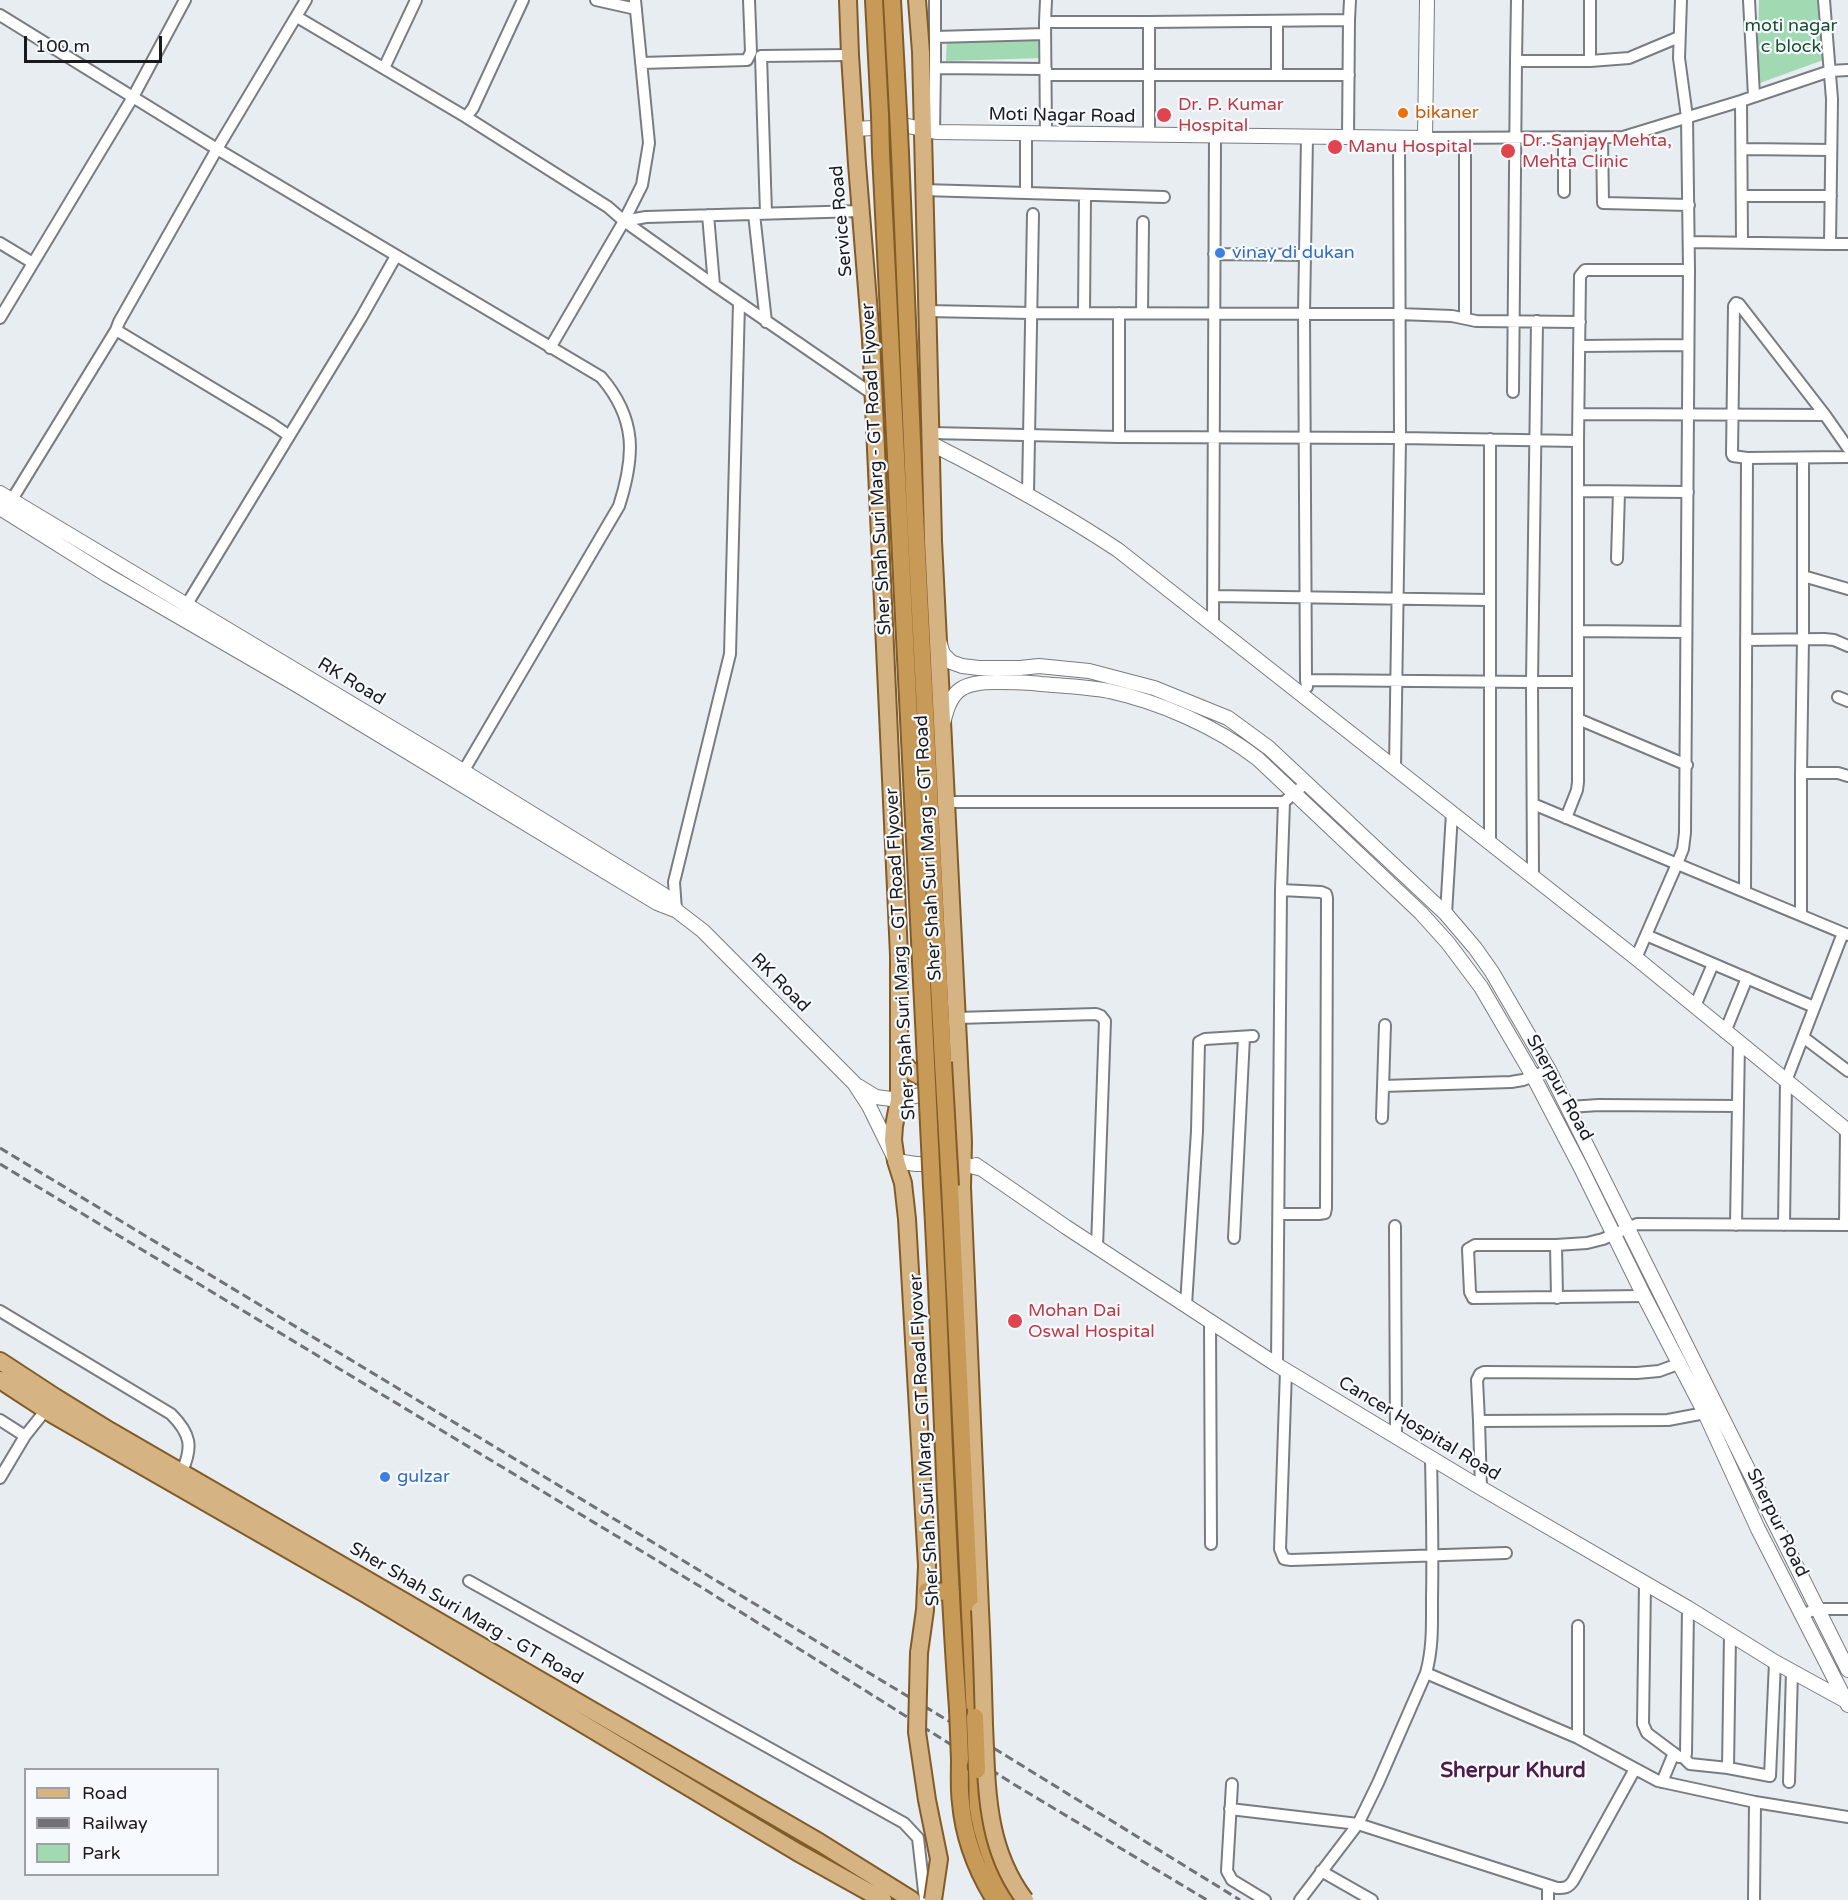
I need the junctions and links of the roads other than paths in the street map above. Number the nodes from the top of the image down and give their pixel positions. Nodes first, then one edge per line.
1 (185, 0) edge
2 (306, 0) edge
3 (417, 0) edge
4 (523, 0) edge
5 (596, 0) edge
6 (749, 0) edge
7 (848, 0) edge
8 (874, 0) edge
9 (892, 0) edge
10 (917, 0) edge
11 (935, 0) edge
12 (1046, 0) edge
13 (1350, 0) edge
14 (1426, 0) edge
15 (1517, 0) edge
16 (1590, 0) edge
17 (1681, 0) edge
18 (1749, 0) edge
19 (1824, 0) edge
20 (636, 4) edge
21 (0, 15) edge
22 (297, 17) junction
23 (1349, 20) junction
24 (1277, 21) junction
25 (1149, 22) junction
26 (1045, 28) junction
27 (935, 37) junction
28 (1679, 37) junction
29 (850, 55) junction
30 (1516, 61) junction
31 (1590, 61) junction
32 (641, 63) junction
33 (384, 68) junction
34 (936, 68) junction
35 (1848, 70) edge
36 (1830, 71) junction
37 (1046, 72) junction
38 (1149, 75) junction
39 (1278, 75) junction
40 (1349, 75) junction
41 (1754, 96) junction
42 (133, 97) junction
43 (1741, 101) junction
44 (466, 117) junction
45 (1687, 117) junction
46 (855, 129) junction
47 (928, 130) junction
48 (1026, 134) junction
49 (1046, 134) junction
50 (1149, 135) junction
51 (1215, 135) junction
52 (1307, 137) junction
53 (1348, 137) junction
54 (1399, 137) junction
55 (1425, 138) junction
56 (1465, 138) junction
57 (1602, 138) junction
58 (1516, 139) junction
59 (1564, 139) junction
60 (217, 149) junction
61 (1742, 149) junction
62 (1831, 150) junction
63 (923, 190) junction
64 (1564, 192) dead end
65 (1026, 193) junction
66 (1085, 195) junction
67 (1742, 196) junction
68 (1831, 196) junction
69 (1164, 197) dead end
70 (1689, 205) junction
71 (861, 211) junction
72 (766, 213) junction
73 (754, 214) junction
74 (1033, 214) dead end
75 (708, 215) junction
76 (624, 221) junction
77 (1143, 222) dead end
78 (1689, 242) junction
79 (1742, 242) junction
80 (0, 243) edge
81 (1848, 243) edge
82 (1830, 244) junction
83 (1215, 254) junction
84 (1305, 255) junction
85 (396, 256) junction
86 (33, 263) junction
87 (1689, 270) junction
88 (714, 285) junction
89 (739, 303) junction
90 (926, 311) junction
91 (1031, 313) junction
92 (1084, 313) junction
93 (1119, 313) junction
94 (1142, 313) junction
95 (1214, 313) junction
96 (1304, 313) junction
97 (1399, 314) junction
98 (0, 318) edge
99 (1465, 318) junction
100 (1513, 321) junction
101 (1537, 321) junction
102 (766, 322) junction
103 (1580, 322) junction
104 (116, 330) junction
105 (1688, 345) junction
106 (1580, 346) junction
107 (550, 348) junction
108 (1513, 392) dead end
109 (874, 395) junction
110 (1579, 414) junction
111 (1733, 415) junction
112 (1825, 415) junction
113 (1688, 416) junction
114 (288, 435) junction
115 (1029, 435) junction
116 (1213, 436) junction
117 (1119, 437) junction
118 (1305, 437) junction
119 (930, 438) junction
120 (1400, 438) junction
121 (1490, 439) junction
122 (1536, 440) junction
123 (1578, 441) junction
124 (1848, 448) edge
125 (1848, 457) edge
126 (1746, 458) junction
127 (1803, 458) junction
128 (1578, 491) junction
129 (1619, 492) junction
130 (1688, 492) junction
131 (1028, 493) junction
132 (4, 503) edge
133 (1617, 559) dead end
134 (1803, 576) junction
135 (882, 583) joint
136 (1848, 589) edge
137 (1214, 596) junction
138 (1306, 598) junction
139 (1397, 598) junction
140 (1489, 600) junction
141 (187, 604) junction
142 (1213, 624) junction
143 (1578, 631) junction
144 (1686, 632) junction
145 (1803, 638) junction
146 (938, 639) junction
147 (1746, 640) junction
148 (1848, 646) edge
149 (1039, 666) junction
150 (1306, 680) junction
151 (1396, 682) junction
152 (1532, 682) junction
153 (1578, 682) junction
154 (1489, 683) junction
155 (1040, 684) junction
156 (1307, 698) junction
157 (1578, 719) junction
158 (943, 725) junction
159 (1687, 765) junction
160 (1395, 768) junction
161 (1801, 773) junction
162 (1848, 776) edge
163 (460, 777) junction
164 (1306, 783) junction
165 (1290, 798) junction
166 (946, 802) junction
167 (1533, 804) junction
168 (1452, 813) junction
169 (1566, 819) junction
170 (1490, 843) junction
171 (1677, 864) junction
172 (1533, 878) junction
173 (1281, 890) junction
174 (1745, 892) junction
175 (1433, 901) junction
176 (676, 911) junction
177 (1421, 913) junction
178 (1446, 914) junction
179 (1801, 915) junction
180 (1845, 934) edge
181 (1646, 935) junction
182 (1636, 958) junction
183 (1713, 964) junction
184 (1747, 978) junction
185 (1695, 1006) junction
186 (1814, 1007) junction
187 (957, 1018) junction
188 (1384, 1025) dead end
189 (1725, 1032) junction
190 (1803, 1037) junction
191 (1739, 1042) junction
192 (900, 1055) junction
193 (943, 1062) junction
194 (1549, 1070) junction
195 (1848, 1071) edge
196 (1533, 1076) junction
197 (1786, 1081) junction
198 (854, 1083) junction
199 (1383, 1086) junction
200 (899, 1100) junction
201 (1738, 1106) junction
202 (962, 1110) junction
203 (1572, 1114) junction
204 (1382, 1118) dead end
205 (1560, 1128) junction
206 (1847, 1130) edge
207 (963, 1142) junction
208 (896, 1161) junction
209 (963, 1164) junction
210 (982, 1169) junction
211 (1279, 1214) junction
212 (1736, 1225) junction
213 (1784, 1225) junction
214 (1846, 1225) edge
215 (1395, 1226) dead end
216 (1628, 1228) junction
217 (1615, 1235) junction
218 (1234, 1238) dead end
219 (1556, 1245) junction
220 (1096, 1246) junction
221 (1644, 1296) junction
222 (1557, 1298) junction
223 (1186, 1305) junction
224 (0, 1311) edge
225 (1210, 1321) junction
226 (0, 1361) edge
227 (1680, 1364) junction
228 (1282, 1368) junction
229 (0, 1380) edge
230 (46, 1410) junction
231 (1705, 1413) junction
232 (0, 1420) edge
233 (1479, 1421) junction
234 (25, 1436) junction
235 (1396, 1437) junction
236 (1431, 1458) junction
237 (182, 1472) junction
238 (0, 1478) edge
239 (1481, 1488) junction
240 (1211, 1544) dead end
241 (1506, 1553) dead end
242 (1433, 1556) junction
243 (469, 1581) dead end
244 (974, 1581) junction
245 (1645, 1583) junction
246 (927, 1591) junction
247 (951, 1592) junction
248 (1688, 1608) junction
249 (1816, 1609) junction
250 (1848, 1609) edge
251 (1802, 1615) junction
252 (1578, 1626) dead end
253 (1730, 1635) junction
254 (1775, 1662) junction
255 (1848, 1670) edge
256 (1792, 1671) junction
257 (1426, 1672) junction
258 (1848, 1703) edge
259 (1578, 1738) junction
260 (1679, 1755) junction
261 (1728, 1768) junction
262 (1635, 1769) junction
263 (1662, 1782) junction
264 (1789, 1782) dead end
265 (1232, 1784) dead end
266 (1755, 1802) junction
267 (1230, 1809) junction
268 (1848, 1817) edge
269 (1358, 1824) junction
270 (1321, 1871) junction
271 (1548, 1885) junction
272 (883, 1900) edge
273 (912, 1900) edge
274 (925, 1900) edge
275 (933, 1900) edge
276 (995, 1900) edge
277 (1012, 1900) edge
278 (1025, 1900) edge
279 (1265, 1900) edge
280 (1300, 1900) edge
281 (1372, 1900) edge
282 (1548, 1900) edge
283 (1754, 1900) edge

1 - 42 street
2 - 22 street
3 - 33 street
4 - 44 street
5 - 20 street
6 - 32 street
7 - 29 main road, Service Road
8 - 193 highway, Sher Shah Suri Marg - GT Road Flyover, bridge
9 - 193 highway, Sher Shah Suri Marg - GT Road Flyover, bridge
10 - 47 main road
11 - 27 street
12 - 26 street
13 - 23 street
14 - 55 street
15 - 30 street
16 - 31 street
17 - 28 street
18 - 41 street
19 - 36 street
20 - 32 street
21 - 42 street
22 - 33 street
22 - 60 street
23 - 24 street
23 - 40 street
24 - 25 street
24 - 39 street
25 - 26 street
25 - 38 street
26 - 27 street
26 - 37 street
27 - 34 street
28 - 31 street
28 - 45 street
29 - 46 main road, Service Road
29 - 72 street
30 - 31 street
30 - 58 street
32 - 76 street
33 - 44 street
34 - 37 street
34 - 47 street
35 - 36 street
36 - 41 street
36 - 62 street
37 - 38 street
37 - 49 street
38 - 39 street
38 - 50 street
39 - 40 street
40 - 53 street
41 - 43 street
42 - 60 street
42 - 86 street
43 - 45 street
43 - 61 street
44 - 76 street
45 - 57 street
45 - 70 street
46 - 47 street, Moti Nagar Road
46 - 71 main road, Service Road
47 - 48 street, Moti Nagar Road
47 - 63 main road
48 - 49 street, Moti Nagar Road
48 - 65 street
49 - 50 street, Moti Nagar Road
50 - 51 street, Moti Nagar Road
51 - 52 street, Moti Nagar Road
51 - 83 street
52 - 53 street, Moti Nagar Road
52 - 84 street
53 - 54 street, Moti Nagar Road
54 - 55 street, Moti Nagar Road
54 - 97 street
55 - 56 street
56 - 58 street
56 - 99 street
57 - 59 street
57 - 70 street
58 - 59 street
58 - 100 street
59 - 64 street
60 - 85 street
60 - 104 street
61 - 62 street
61 - 67 street
62 - 68 street
63 - 65 street
63 - 90 main road
65 - 66 street
66 - 69 street
66 - 92 street
67 - 68 street
67 - 79 street
68 - 82 street
70 - 78 street
71 - 72 street
71 - 109 main road, Service Road
72 - 73 street
73 - 75 street
73 - 102 street
74 - 91 street
75 - 76 street
75 - 88 street
76 - 88 street
76 - 107 street
77 - 94 street
78 - 79 street
78 - 87 street
79 - 82 street
80 - 86 street
81 - 82 street
83 - 84 street
83 - 95 street
84 - 96 street
85 - 107 street
85 - 114 street
86 - 98 street
87 - 103 street
87 - 105 street
88 - 89 street
89 - 102 street
89 - 176 street
90 - 91 street
90 - 119 main road
91 - 92 street
91 - 115 street
92 - 93 street
93 - 94 street
93 - 117 street
94 - 95 street
95 - 96 street
95 - 116 street
96 - 97 street
96 - 118 street
97 - 99 street
97 - 120 street
99 - 100 street
100 - 101 street
100 - 108 street
101 - 103 street
101 - 122 street
102 - 109 street
103 - 106 street
104 - 114 street
104 - 132 street
105 - 106 street
105 - 113 street
106 - 110 street
107 - 163 street
109 - 135 main road, Service Road
110 - 113 street
110 - 123 street
111 - 112 street
111 - 112 street
111 - 113 street
111 - 126 street
112 - 124 street
113 - 130 street
114 - 141 street
115 - 117 street
115 - 119 street
115 - 131 street
116 - 117 street
116 - 118 street
116 - 137 street
118 - 120 street
118 - 138 street
119 - 131 street
119 - 146 main road, Sher Shah Suri Marg - GT Road
120 - 121 street
120 - 139 street
121 - 122 street
121 - 140 street
122 - 123 street
122 - 152 street
123 - 128 street
125 - 127 street
126 - 127 street
126 - 147 street
127 - 134 street
128 - 129 street
128 - 143 street
129 - 130 street
129 - 133 street
130 - 144 street
131 - 142 street
132 - 141 street, RK Road
132 - 163 street, RK Road
134 - 136 street
134 - 145 street
135 - 192 main road, Sher Shah Suri Marg - GT Road
137 - 138 street
137 - 142 street
138 - 139 street
138 - 150 street
139 - 140 street
139 - 151 street
140 - 154 street
141 - 163 street, RK Road
142 - 156 street
143 - 144 street
143 - 153 street
144 - 159 street
145 - 147 street
145 - 148 street
145 - 161 street
146 - 149 street, Sherpur Road
146 - 158 main road, Sher Shah Suri Marg - GT Road
147 - 174 street
149 - 155 street
149 - 164 street, Sherpur Road
150 - 151 street
150 - 156 street
151 - 154 street
151 - 160 street
152 - 153 street
152 - 154 street
152 - 167 street
153 - 157 street
154 - 170 street
155 - 158 street, Sherpur Road
155 - 165 street, Sherpur Road
156 - 160 street
157 - 159 street
157 - 169 street
158 - 166 main road, Sher Shah Suri Marg - GT Road
159 - 171 street
160 - 168 street
161 - 162 street
161 - 179 street
163 - 176 street, RK Road
164 - 165 street
164 - 175 street, Sherpur Road
165 - 166 street
165 - 173 street
165 - 177 street, Sherpur Road
166 - 187 main road, Sher Shah Suri Marg - GT Road
167 - 169 street
167 - 172 street
168 - 170 street
168 - 178 street
169 - 171 street
170 - 172 street
171 - 174 street
171 - 181 street
172 - 182 street
173 - 211 street
173 - 211 street
174 - 179 street
175 - 177 street
175 - 178 street, Sherpur Road
176 - 198 street, RK Road
177 - 196 street, Sherpur Road
178 - 194 street, Sherpur Road
179 - 180 street
180 - 186 street
181 - 182 street
181 - 183 street
182 - 185 street
183 - 184 street
183 - 185 street
184 - 186 street
184 - 189 street
185 - 189 street
186 - 190 street
187 - 193 main road, Sher Shah Suri Marg - GT Road
187 - 220 street
188 - 199 street
189 - 191 street
190 - 195 street
190 - 197 street
191 - 197 street
191 - 201 street
192 - 193 main road
192 - 200 main road, Sher Shah Suri Marg - GT Road
193 - 202 main road, Sher Shah Suri Marg - GT Road
193 - 244 highway, Sher Shah Suri Marg - GT Road Flyover, bridge
193 - 247 highway, Sher Shah Suri Marg - GT Road Flyover, bridge
194 - 196 street
194 - 203 street, Sherpur Road
196 - 199 street
196 - 205 street, Sherpur Road
197 - 206 street
197 - 213 street
198 - 200 street
198 - 208 street
199 - 204 street
200 - 202 street
200 - 208 main road, Sher Shah Suri Marg - GT Road
201 - 203 street
201 - 212 street
202 - 207 main road, Sher Shah Suri Marg - GT Road
203 - 205 street
203 - 216 street, Sherpur Road
205 - 217 street, Sherpur Road
206 - 214 street
207 - 209 main road, Sher Shah Suri Marg - GT Road
207 - 210 street
208 - 209 street
208 - 246 main road, Sher Shah Suri Marg - GT Road
209 - 210 street
209 - 244 main road, Sher Shah Suri Marg - GT Road
210 - 220 street, Cancer Hospital Road
211 - 228 street
212 - 213 street
212 - 216 street
213 - 214 street
215 - 235 street
216 - 217 street
216 - 249 street, Sherpur Road
217 - 219 street
217 - 221 street, Sherpur Road
218 - 223 street
219 - 222 street
219 - 222 street
220 - 223 street, Cancer Hospital Road
221 - 222 street
221 - 227 street, Sherpur Road
223 - 225 street, Cancer Hospital Road
224 - 237 street
225 - 228 street, Cancer Hospital Road
225 - 240 street
226 - 230 main road, Sher Shah Suri Marg - GT Road
227 - 231 street, Sherpur Road
227 - 233 street
228 - 235 street, Cancer Hospital Road
228 - 242 street
229 - 230 main road, Sher Shah Suri Marg - GT Road
230 - 234 street
230 - 237 main road, Sher Shah Suri Marg - GT Road
230 - 272 main road, Sher Shah Suri Marg - GT Road
231 - 233 street
231 - 251 street, Sherpur Road
232 - 234 street
233 - 239 street
234 - 238 street
235 - 236 street, Cancer Hospital Road
236 - 239 street, Cancer Hospital Road
236 - 242 street
237 - 273 main road, Sher Shah Suri Marg - GT Road
239 - 245 street, Cancer Hospital Road
241 - 242 street
242 - 257 street
243 - 274 street
244 - 277 highway, Sher Shah Suri Marg - GT Road Flyover, bridge
244 - 278 main road, Sher Shah Suri Marg - GT Road, bridge
245 - 248 street, Cancer Hospital Road
245 - 260 street
246 - 247 highway
246 - 275 main road, Sher Shah Suri Marg - GT Road, bridge
247 - 276 highway, Sher Shah Suri Marg - GT Road Flyover, bridge
248 - 253 street, Cancer Hospital Road
248 - 260 street
249 - 250 street
249 - 251 street
249 - 255 street, Sherpur Road
251 - 258 street, Sherpur Road
252 - 259 street
253 - 254 street, Cancer Hospital Road
253 - 261 street
254 - 256 street, Cancer Hospital Road
254 - 261 street
256 - 258 street, Cancer Hospital Road
256 - 264 street
257 - 259 street
257 - 269 street
259 - 262 street
260 - 261 street
260 - 263 street
262 - 263 street
262 - 271 street
263 - 266 street
265 - 267 street
266 - 268 street
266 - 283 street
267 - 269 street
267 - 279 street
269 - 270 street
269 - 271 street
270 - 280 street
270 - 281 street
271 - 282 street

